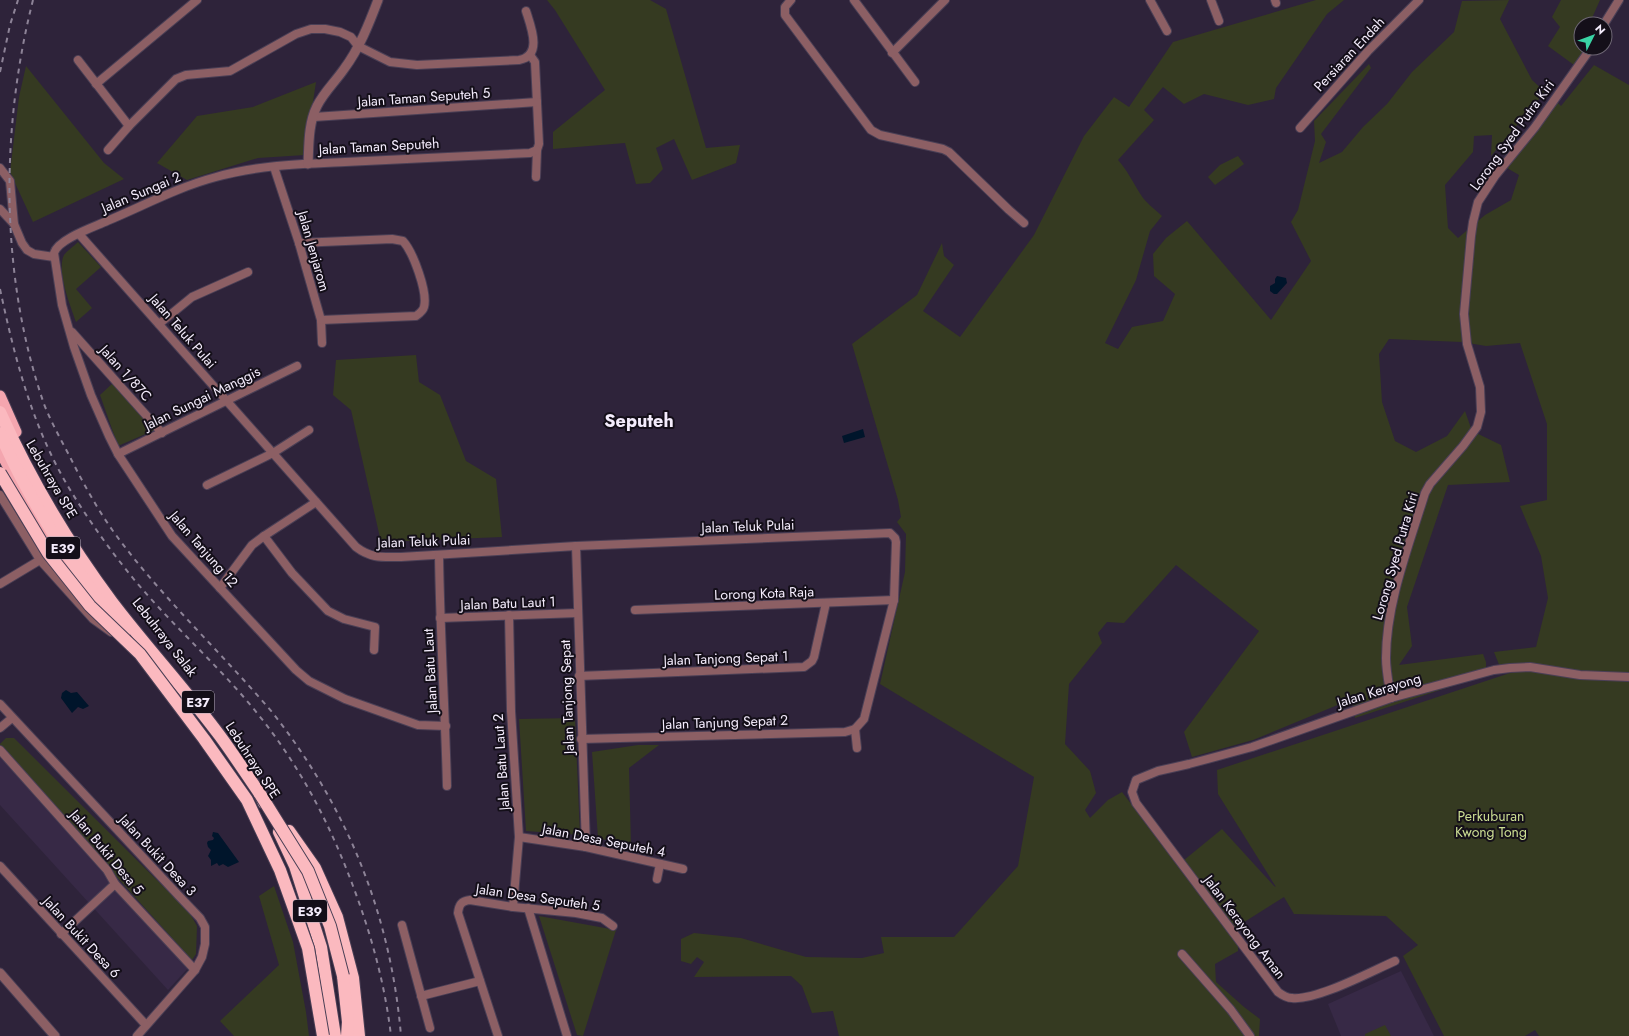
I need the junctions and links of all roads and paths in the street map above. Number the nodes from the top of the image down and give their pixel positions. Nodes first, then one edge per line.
1 (198, 0) edge
2 (378, 0) edge
3 (791, 0) edge
4 (854, 0) edge
5 (1150, 0) edge
6 (1211, 0) edge
7 (1419, 0) edge
8 (1620, 0) edge
9 (939, 2) edge
10 (526, 11) dead end
11 (1609, 16) edge
12 (1219, 21) dead end
13 (1167, 31) dead end
14 (358, 46) junction
15 (892, 53) junction
16 (530, 55) junction
17 (1585, 56) edge
18 (78, 60) dead end
19 (915, 82) dead end
20 (96, 84) junction
21 (537, 102) junction
22 (314, 117) junction
23 (129, 126) junction
24 (1300, 128) dead end
25 (108, 150) dead end
26 (537, 150) junction
27 (308, 164) junction
28 (274, 167) junction
29 (0, 168) edge
30 (536, 177) dead end
31 (0, 209) edge
32 (1024, 223) dead end
33 (14, 224) junction
34 (79, 234) junction
35 (299, 243) junction
36 (54, 257) junction
37 (248, 272) dead end
38 (320, 320) junction
39 (159, 324) junction
40 (70, 330) junction
41 (322, 343) dead end
42 (297, 366) dead end
43 (0, 396) edge
44 (227, 400) junction
45 (0, 412) edge
46 (309, 430) dead end
47 (0, 433) edge
48 (162, 433) junction
49 (0, 451) edge
50 (273, 453) junction
51 (118, 454) junction
52 (0, 473) edge
53 (207, 485) dead end
54 (0, 495) edge
55 (316, 502) junction
56 (264, 536) junction
57 (576, 546) junction
58 (439, 555) junction
59 (40, 560) junction
60 (0, 584) edge
61 (220, 588) junction
62 (894, 600) junction
63 (826, 603) junction
64 (635, 610) dead end
65 (578, 613) junction
66 (509, 616) junction
67 (440, 618) junction
68 (124, 642) junction
69 (374, 650) dead end
70 (140, 654) junction
71 (579, 676) junction
72 (1629, 677) edge
73 (1390, 698) junction
74 (0, 704) edge
75 (12, 718) junction
76 (446, 726) junction
77 (0, 728) edge
78 (855, 729) junction
79 (582, 739) junction
80 (856, 748) dead end
81 (0, 750) edge
82 (1143, 776) joint
83 (447, 786) dead end
84 (258, 790) junction
85 (519, 838) junction
86 (586, 847) junction
87 (660, 864) junction
88 (0, 866) edge
89 (683, 870) dead end
90 (656, 879) dead end
91 (115, 884) junction
92 (513, 907) junction
93 (528, 908) junction
94 (402, 925) dead end
95 (613, 926) dead end
96 (61, 934) junction
97 (1182, 954) dead end
98 (1395, 961) dead end
99 (195, 970) junction
100 (0, 973) edge
101 (480, 981) junction
102 (421, 996) junction
103 (146, 1025) junction
104 (430, 1028) dead end
105 (55, 1036) edge
106 (137, 1036) edge
107 (322, 1036) edge
108 (336, 1036) edge
109 (347, 1036) edge
110 (359, 1036) edge
111 (498, 1036) edge
112 (567, 1036) edge
113 (1250, 1036) edge

1 - 20 street
2 - 14 street, Jalan Taman Seputeh
3 - 32 street
4 - 15 street
5 - 13 street
6 - 12 street
7 - 24 street, Persiaran Endah
8 - 11 street
9 - 15 street
10 - 16 street
14 - 16 street
14 - 22 street, Jalan Taman Seputeh
14 - 23 street
15 - 19 street
16 - 21 street
17 - 73 street, Lorong Syed Putra Kiri
18 - 20 street
20 - 23 street
21 - 22 street, Jalan Taman Seputeh 5
21 - 26 street
22 - 27 street, Jalan Taman Seputeh
23 - 25 street
26 - 27 street, Jalan Taman Seputeh
26 - 30 street
27 - 28 street, Jalan Sungai 2
28 - 34 street, Jalan Sungai 2
28 - 35 street, Jalan Jenjarom
29 - 33 street
31 - 33 street
33 - 36 street
34 - 36 street, Jalan Sungai 2
34 - 39 street, Jalan Teluk Pulai
35 - 38 street, Jalan Jenjarom
35 - 38 street
36 - 40 street, Jalan Tanjung 12
37 - 39 street
38 - 41 street, Jalan Jenjarom
39 - 44 street, Jalan Teluk Pulai
40 - 48 street, Jalan 1/87C
40 - 51 street, Jalan Tanjung 12
42 - 44 street, Jalan Sungai Manggis
43 - 84 highway, Lebuhraya Salak / E37
44 - 48 street, Jalan Sungai Manggis
44 - 50 street, Jalan Teluk Pulai
45 - 84 highway, Lebuhraya SPE / E39
46 - 50 street
47 - 70 highway, Lebuhraya SPE / E39, bridge
48 - 51 street, Jalan Sungai Manggis
49 - 68 highway, E37
50 - 53 street
50 - 55 street, Jalan Teluk Pulai
51 - 61 street, Jalan Tanjung 12
52 - 70 highway, bridge
54 - 59 street
55 - 56 street
55 - 58 street, Jalan Teluk Pulai
56 - 61 street
56 - 69 street
57 - 58 street, Jalan Teluk Pulai
57 - 62 street, Jalan Teluk Pulai
57 - 65 street, Jalan Tanjong Sepat
58 - 67 street, Jalan Batu Laut
59 - 60 street
59 - 68 street
61 - 76 street, Jalan Tanjung 12
62 - 63 street, Lorong Kota Raja
62 - 78 street
63 - 64 street, Lorong Kota Raja
63 - 71 street, Jalan Tanjong Sepat 1
65 - 66 street, Jalan Batu Laut 1
65 - 71 street, Jalan Tanjong Sepat
66 - 67 street, Jalan Batu Laut 1
66 - 85 street, Jalan Batu Laut 2
67 - 76 street, Jalan Batu Laut
68 - 107 highway, E37
70 - 107 highway, Lebuhraya SPE / E39, bridge
71 - 79 street, Jalan Tanjong Sepat
72 - 73 street, Jalan Kerayong
73 - 82 street, Jalan Kerayong
74 - 75 street, Jalan Bukit Desa 3
75 - 77 street
75 - 99 street, Jalan Bukit Desa 3
76 - 83 street, Jalan Batu Laut
78 - 79 street, Jalan Tanjung Sepat 2
78 - 80 street
79 - 86 street, Jalan Tanjong Sepat
81 - 91 street, Jalan Bukit Desa 5
82 - 98 street, Jalan Kerayong Aman
84 - 108 highway, Lebuhraya SPE / E39, bridge
84 - 109 highway, bridge
84 - 110 highway
85 - 86 street, Jalan Desa Seputeh 4
85 - 92 street, Jalan Batu Laut 2
86 - 87 street, Jalan Desa Seputeh 4
87 - 89 street, Jalan Desa Seputeh 4
87 - 90 street
88 - 96 street, Jalan Bukit Desa 6
91 - 96 street
91 - 99 street, Jalan Bukit Desa 5
92 - 93 street, Jalan Desa Seputeh 5
92 - 101 street, Jalan Desa Seputeh 5
93 - 95 street, Jalan Desa Seputeh 5
93 - 112 street
94 - 102 street
96 - 103 street, Jalan Bukit Desa 6
97 - 113 street
99 - 103 street, Jalan Bukit Desa 3
100 - 105 street
101 - 102 street
101 - 111 street
102 - 104 street
103 - 106 street, Jalan Bukit Desa 3

